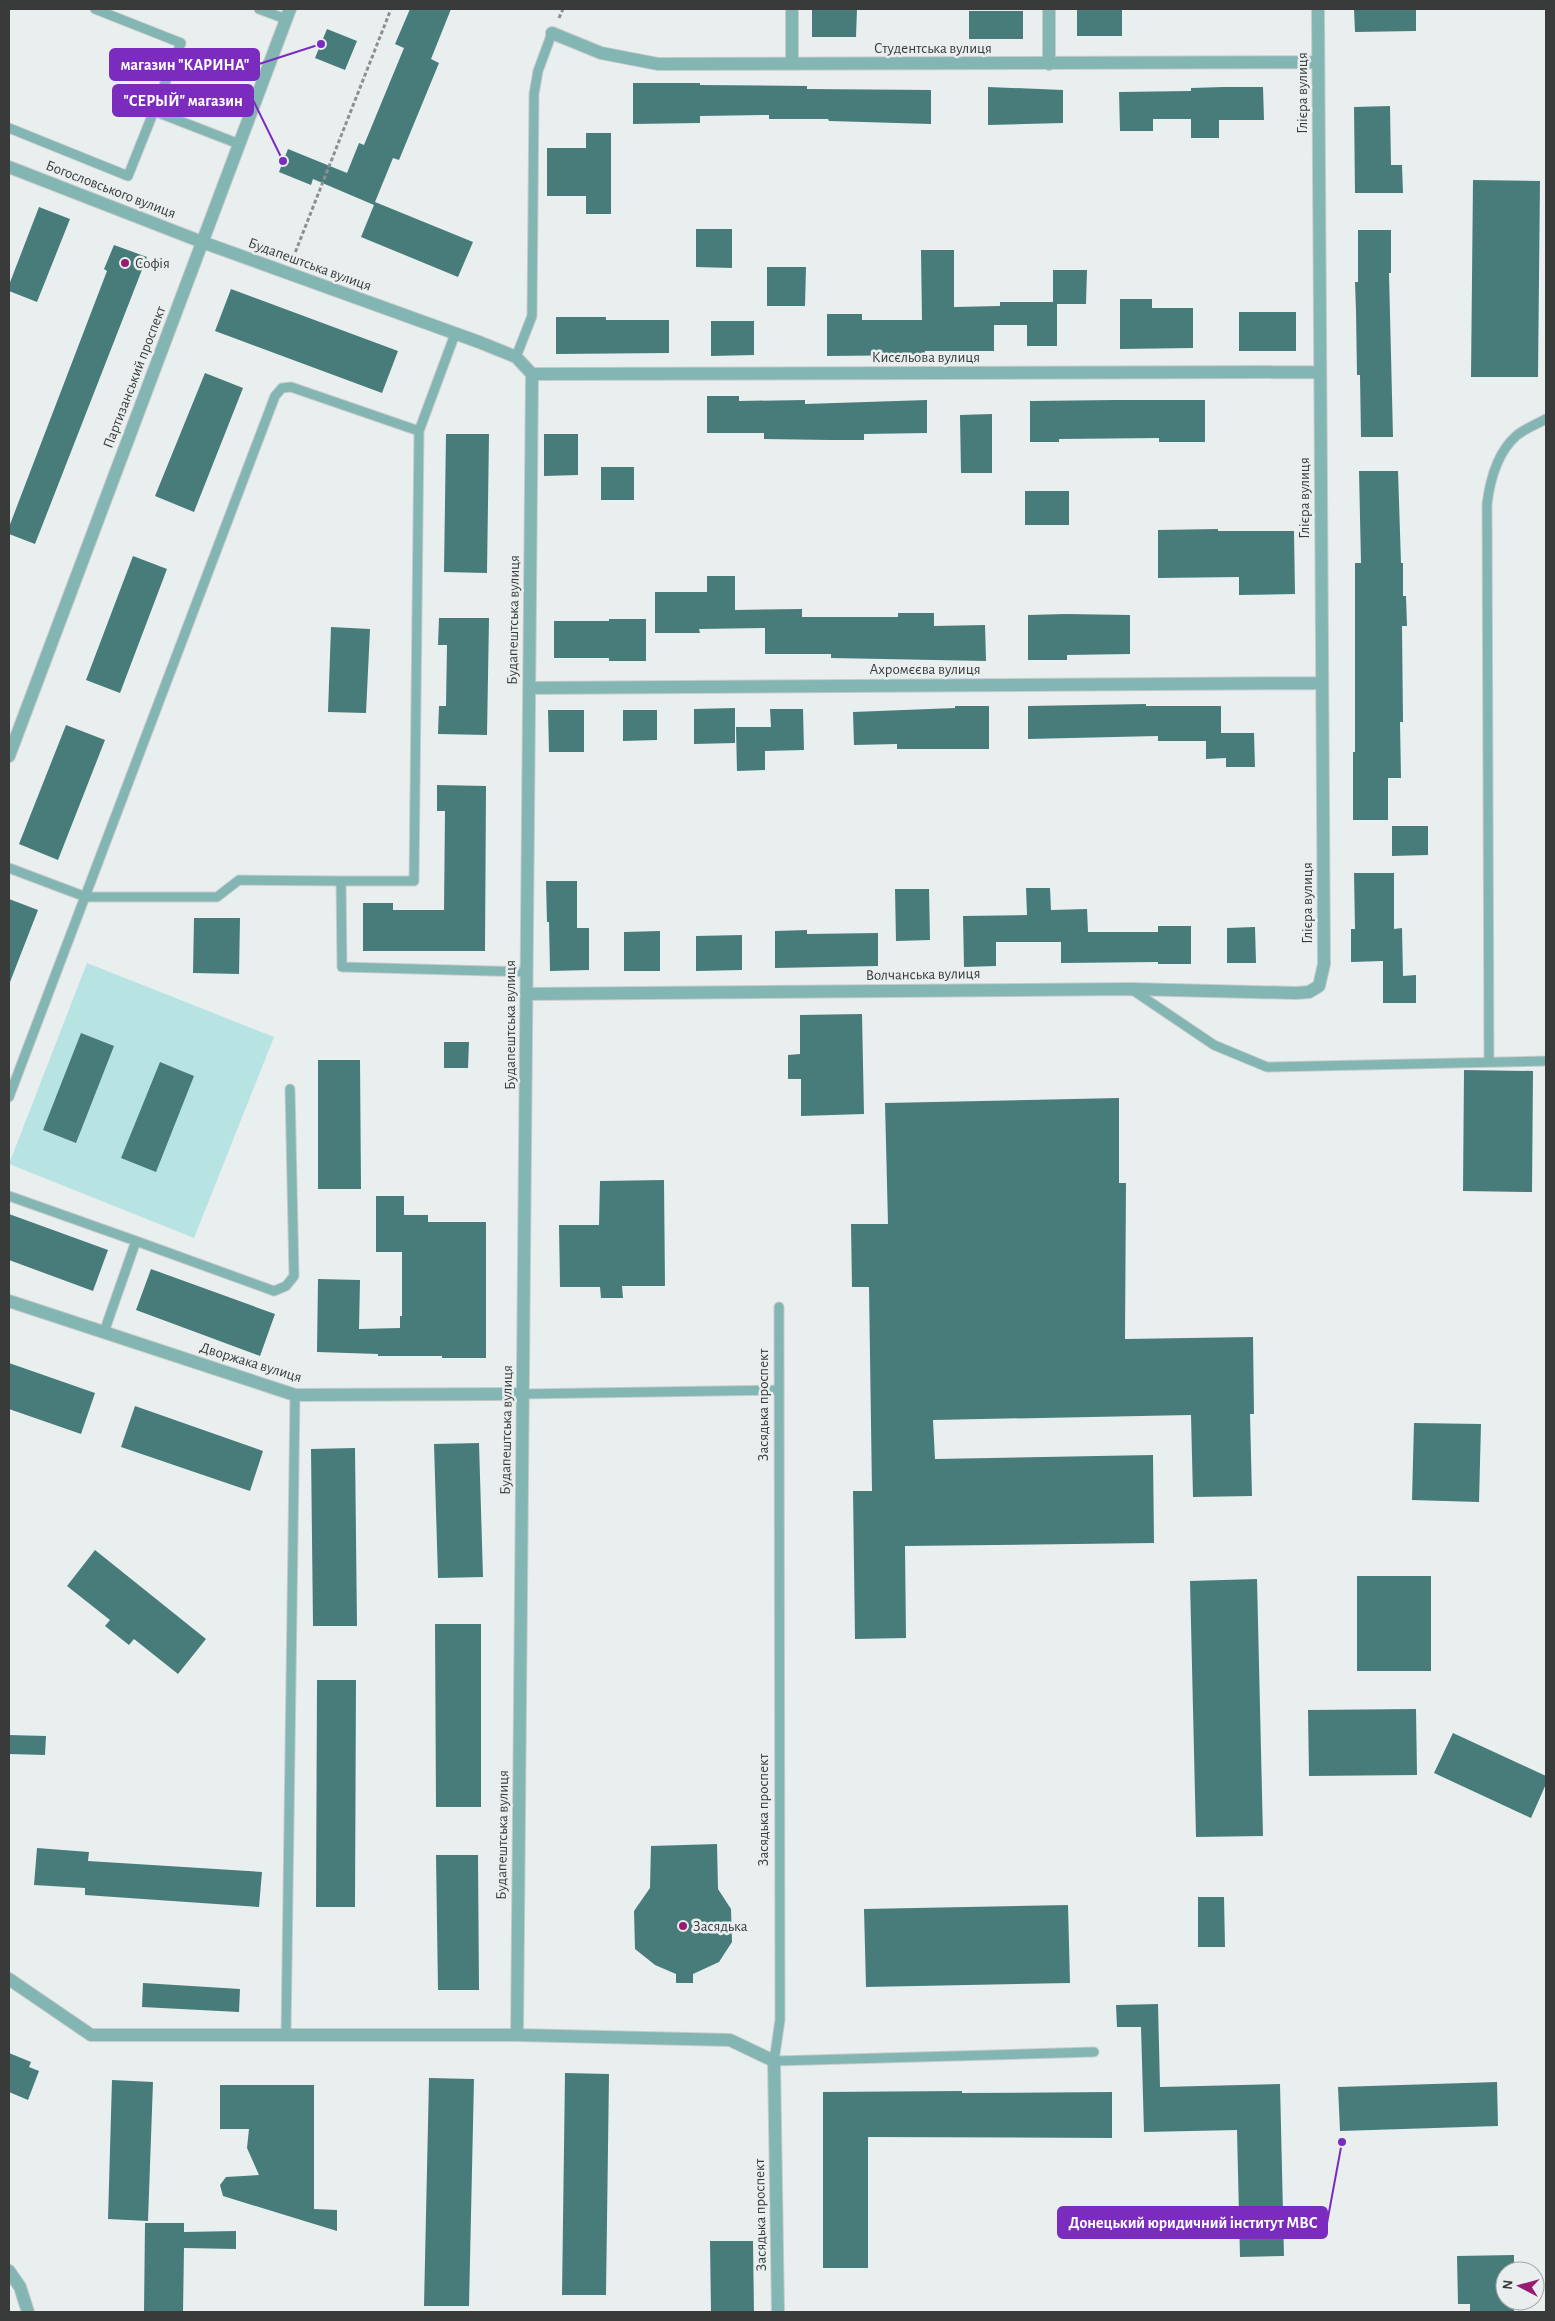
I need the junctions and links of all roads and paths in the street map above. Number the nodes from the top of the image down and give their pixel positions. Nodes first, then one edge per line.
1 (95, 9) edge
2 (260, 9) edge
3 (391, 9) edge
4 (792, 9) edge
5 (1049, 9) edge
6 (1318, 9) edge
7 (288, 14) edge
8 (552, 33) joint
9 (1318, 62) junction
10 (792, 64) junction
11 (1049, 64) junction
12 (154, 111) junction
13 (9, 128) edge
14 (239, 144) junction
15 (9, 167) edge
16 (202, 242) junction
17 (287, 273) junction
18 (455, 334) junction
19 (516, 357) junction
20 (1320, 372) junction
21 (532, 374) junction
22 (1546, 419) edge
23 (419, 431) junction
24 (1322, 683) junction
25 (529, 688) junction
26 (9, 756) edge
27 (9, 868) edge
28 (341, 881) junction
29 (86, 897) junction
30 (527, 972) junction
31 (1319, 986) joint
32 (1131, 989) junction
33 (526, 994) junction
34 (1546, 1061) edge
35 (1489, 1062) junction
36 (290, 1089) dead end
37 (9, 1097) edge
38 (9, 1196) edge
39 (136, 1242) junction
40 (9, 1301) edge
41 (779, 1307) dead end
42 (104, 1332) junction
43 (779, 1390) junction
44 (523, 1394) junction
45 (295, 1395) junction
46 (9, 1979) edge
47 (286, 2035) junction
48 (517, 2035) junction
49 (1094, 2052) dead end
50 (774, 2061) junction
51 (9, 2271) edge
52 (28, 2312) edge
53 (778, 2312) edge

1 - 12 lane
2 - 7 lane
3 - 17 path
4 - 10 street
5 - 11 street
6 - 9 street, Глієра вулиця
7 - 14 street, Партизанський проспект
8 - 10 street, Студентська вулиця
8 - 19 lane
9 - 11 street, Студентська вулиця
9 - 20 street, Глієра вулиця
10 - 11 street, Студентська вулиця
12 - 13 lane
12 - 14 lane
14 - 16 street, Партизанський проспект
15 - 16 street, Богословського вулиця
16 - 17 street, Будапештська вулиця
16 - 26 street, Партизанський проспект
17 - 18 street, Будапештська вулиця
18 - 19 street, Будапештська вулиця
18 - 23 lane
19 - 21 street, Будапештська вулиця
20 - 21 street, Кисєльова вулиця
20 - 24 street, Глієра вулиця
21 - 25 street, Будапештська вулиця
22 - 35 lane
23 - 28 lane
23 - 29 lane
24 - 25 street, Ахромєєва вулиця
24 - 31 street, Глієра вулиця
25 - 30 street, Будапештська вулиця
27 - 29 lane
28 - 29 lane
28 - 30 lane
29 - 37 lane
30 - 33 street, Будапештська вулиця
31 - 32 street, Волчанська вулиця
32 - 33 street, Волчанська вулиця
32 - 35 lane
33 - 44 street, Будапештська вулиця
34 - 35 lane
36 - 39 lane
38 - 39 lane
39 - 42 lane
40 - 42 street, Дворжака вулиця
41 - 43 lane, Засядька проспект
42 - 45 street, Дворжака вулиця
43 - 44 lane
43 - 50 lane, Засядька проспект
44 - 45 street, Дворжака вулиця
44 - 48 street, Будапештська вулиця
45 - 47 lane
46 - 47 street
47 - 48 street
48 - 50 street
49 - 50 lane
50 - 53 street, Засядька проспект
51 - 52 street

